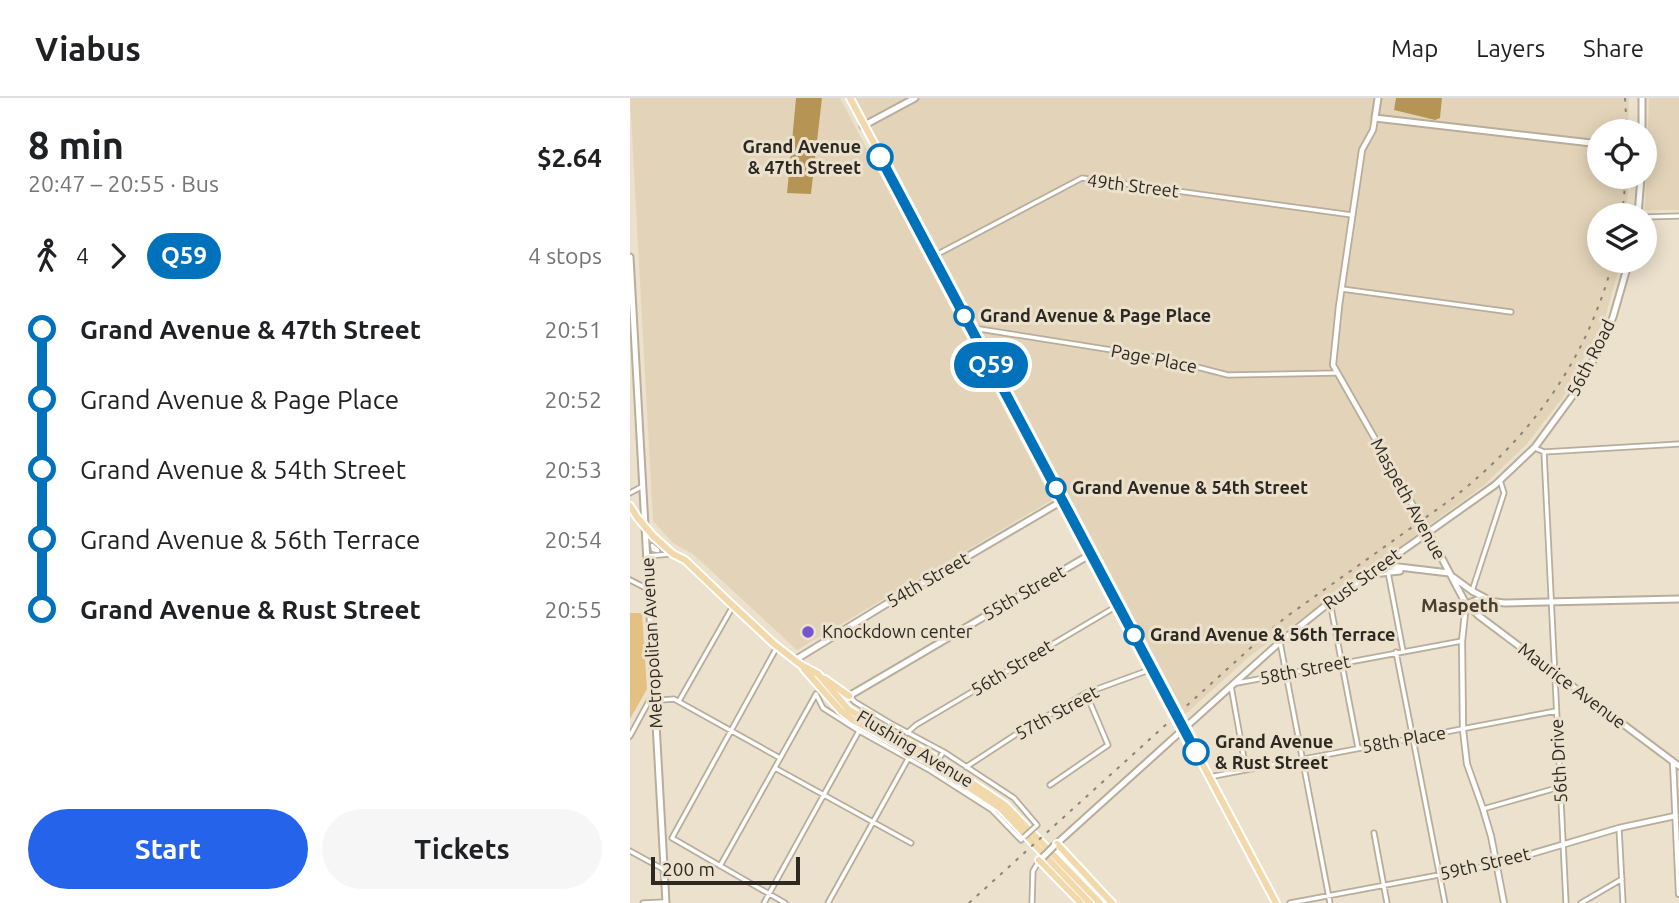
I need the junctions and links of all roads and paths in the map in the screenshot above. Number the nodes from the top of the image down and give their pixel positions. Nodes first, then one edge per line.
1 (850, 98) edge
2 (915, 98) edge
3 (1378, 98) edge
4 (1642, 98) edge
5 (1375, 118) junction
6 (1642, 119) edge
7 (863, 126) junction
8 (1587, 142) edge
9 (1352, 215) junction
10 (1679, 216) edge
11 (1657, 217) edge
12 (630, 257) edge
13 (933, 257) junction
14 (1626, 273) edge
15 (1342, 289) junction
16 (1511, 312) dead end
17 (971, 328) junction
18 (1337, 373) junction
19 (1679, 444) edge
20 (1535, 447) junction
21 (1544, 452) junction
22 (1500, 480) junction
23 (642, 486) junction
24 (630, 493) edge
25 (1062, 501) junction
26 (630, 506) edge
27 (645, 527) junction
28 (1428, 532) junction
29 (673, 554) junction
30 (1091, 554) junction
31 (648, 556) junction
32 (1382, 565) junction
33 (1410, 569) junction
34 (1388, 572) junction
35 (1449, 573) junction
36 (1369, 574) junction
37 (630, 580) edge
38 (650, 590) junction
39 (1472, 591) junction
40 (1679, 599) edge
41 (1492, 601) junction
42 (1551, 601) junction
43 (1330, 602) junction
44 (1466, 604) junction
45 (1118, 605) junction
46 (733, 606) junction
47 (1462, 641) junction
48 (1280, 642) junction
49 (777, 646) junction
50 (1403, 651) junction
51 (1396, 652) junction
52 (798, 662) junction
53 (1342, 663) junction
54 (1152, 669) junction
55 (818, 674) junction
56 (1286, 674) junction
57 (1555, 674) junction
58 (1230, 685) junction
59 (820, 686) junction
60 (1086, 693) junction
61 (816, 694) junction
62 (849, 696) junction
63 (656, 700) junction
64 (679, 701) junction
65 (1556, 711) junction
66 (1183, 728) junction
67 (730, 730) junction
68 (1463, 730) junction
69 (859, 731) junction
70 (906, 733) junction
71 (630, 736) edge
72 (1413, 738) junction
73 (1358, 749) junction
74 (943, 753) junction
75 (780, 758) junction
76 (908, 759) junction
77 (1302, 759) junction
78 (1673, 762) junction
79 (1679, 766) edge
80 (966, 767) junction
81 (775, 768) junction
82 (932, 770) junction
83 (1246, 770) junction
84 (1209, 777) junction
85 (1050, 785) dead end
86 (1560, 787) junction
87 (824, 795) junction
88 (1483, 809) junction
89 (1677, 816) edge
90 (873, 823) junction
91 (1619, 828) junction
92 (1374, 833) dead end
93 (671, 838) junction
94 (663, 839) junction
95 (911, 842) dead end
96 (1055, 845) junction
97 (1563, 845) junction
98 (630, 851) edge
99 (1041, 858) junction
100 (1497, 864) junction
101 (720, 866) junction
102 (665, 870) junction
103 (1440, 875) junction
104 (1622, 879) junction
105 (1384, 886) junction
106 (769, 894) junction
107 (1679, 894) edge
108 (1328, 896) junction
109 (666, 902) edge
110 (643, 903) edge
111 (764, 903) edge
112 (785, 903) edge
113 (828, 903) edge
114 (1032, 903) edge
115 (1081, 903) edge
116 (1090, 903) edge
117 (1100, 903) edge
118 (1112, 903) edge
119 (1276, 903) edge
120 (1290, 903) edge
121 (1330, 903) edge
122 (1387, 903) edge
123 (1445, 903) edge
124 (1504, 903) edge
125 (1566, 903) edge
126 (1581, 903) edge
127 (1623, 903) edge

1 - 7 main road
2 - 7 main road
3 - 5 main road, Maspeth Avenue
4 - 6 main road
5 - 8 main road
5 - 9 street, Maspeth Avenue
7 - 13 main road
9 - 13 street, 49th Street
9 - 15 street, Maspeth Avenue
10 - 11 street
12 - 23 main road, Metropolitan Avenue
13 - 17 main road
14 - 20 main road, 56th Road
15 - 16 street
15 - 18 street, Maspeth Avenue
17 - 18 street, Page Place
17 - 25 main road
18 - 28 street, Maspeth Avenue
19 - 21 street
20 - 21 street
20 - 22 main road, Rust Street
21 - 42 street, 56th Drive
22 - 28 main road, Rust Street
22 - 39 street
23 - 24 street
23 - 27 main road, Metropolitan Avenue
25 - 30 main road
25 - 52 main road, 54th Street
26 - 27 main road, Flushing Avenue
27 - 29 main road, Flushing Avenue
27 - 31 main road, Metropolitan Avenue
28 - 32 main road, Rust Street
28 - 35 main road, Maspeth Avenue
29 - 31 street
29 - 46 main road, Flushing Avenue
30 - 45 main road
30 - 62 main road, 55th Street
31 - 38 main road, Metropolitan Avenue
32 - 33 main road
32 - 36 main road, Rust Street
33 - 34 main road
33 - 35 main road
34 - 36 main road
34 - 50 street
35 - 39 main road
35 - 44 main road, Maspeth Avenue
36 - 43 main road, Rust Street
37 - 38 street
38 - 63 main road, Metropolitan Avenue
39 - 41 main road
40 - 42 main road
41 - 42 main road
41 - 44 main road
42 - 57 street, 56th Drive
43 - 48 main road, Rust Street
43 - 53 street
44 - 47 street
44 - 57 main road, Maurice Avenue
45 - 54 main road
45 - 70 street, 56th Street
46 - 49 main road, Flushing Avenue
46 - 64 street
47 - 50 street, 58th Street
47 - 68 street
48 - 56 street
48 - 58 main road, Rust Street
49 - 52 main road, Flushing Avenue
49 - 67 street
50 - 51 street, 58th Street
51 - 53 street, 58th Street
51 - 72 street
52 - 55 main road, Flushing Avenue
52 - 59 main road, Flushing Avenue
53 - 56 street, 58th Street
53 - 73 street
54 - 60 street, 57th Street
54 - 66 main road
55 - 62 main road
55 - 117 main road, Flushing Avenue
56 - 58 street, 58th Street
56 - 77 street
57 - 65 street, 56th Drive
57 - 78 main road, Maurice Avenue
58 - 66 main road, Rust Street
58 - 83 street
59 - 61 street
59 - 116 main road, Flushing Avenue
60 - 80 street, 57th Street
60 - 85 street
61 - 69 street, Flushing Avenue
61 - 75 street
62 - 70 street, Flushing Avenue
63 - 64 street
63 - 71 street
63 - 94 main road, Metropolitan Avenue
64 - 67 street
65 - 68 street, 58th Place
65 - 86 street, 56th Drive
66 - 84 main road
66 - 96 main road, Rust Street
67 - 75 street
67 - 93 street
68 - 72 street, 58th Place
68 - 88 street
69 - 76 street, Flushing Avenue
69 - 87 street
70 - 74 street, Flushing Avenue
72 - 73 street, 58th Place
72 - 103 street
73 - 77 street, 58th Place
74 - 80 street, Flushing Avenue
74 - 82 street, bridge
75 - 81 street
76 - 82 street, Flushing Avenue
76 - 90 street
77 - 83 street, 58th Place
77 - 108 street
78 - 79 main road, Maurice Avenue
78 - 89 street
80 - 82 street, Flushing Avenue, bridge
81 - 87 street
81 - 101 street
83 - 84 street, 58th Place
84 - 119 main road
86 - 88 street
86 - 97 street, 56th Drive
87 - 90 street
87 - 106 street
88 - 100 street
89 - 91 street, 59th Street
89 - 107 street
90 - 95 street
90 - 113 street
91 - 97 street, 59th Street
91 - 104 street
92 - 105 street
93 - 94 street
93 - 101 street
94 - 102 main road, Metropolitan Avenue
96 - 99 main road, Rust Street, bridge
96 - 118 main road
97 - 100 street, 59th Street
97 - 125 street, 56th Drive
98 - 102 street
99 - 114 street
99 - 115 main road
100 - 103 street, 59th Street
100 - 124 street
101 - 106 street
102 - 109 main road, Metropolitan Avenue
103 - 105 street, 59th Street
103 - 123 street
104 - 126 street
104 - 127 street
105 - 108 street, 59th Street
105 - 122 street
106 - 111 street
106 - 112 street
108 - 120 street, 59th Street
108 - 121 street
109 - 110 street

